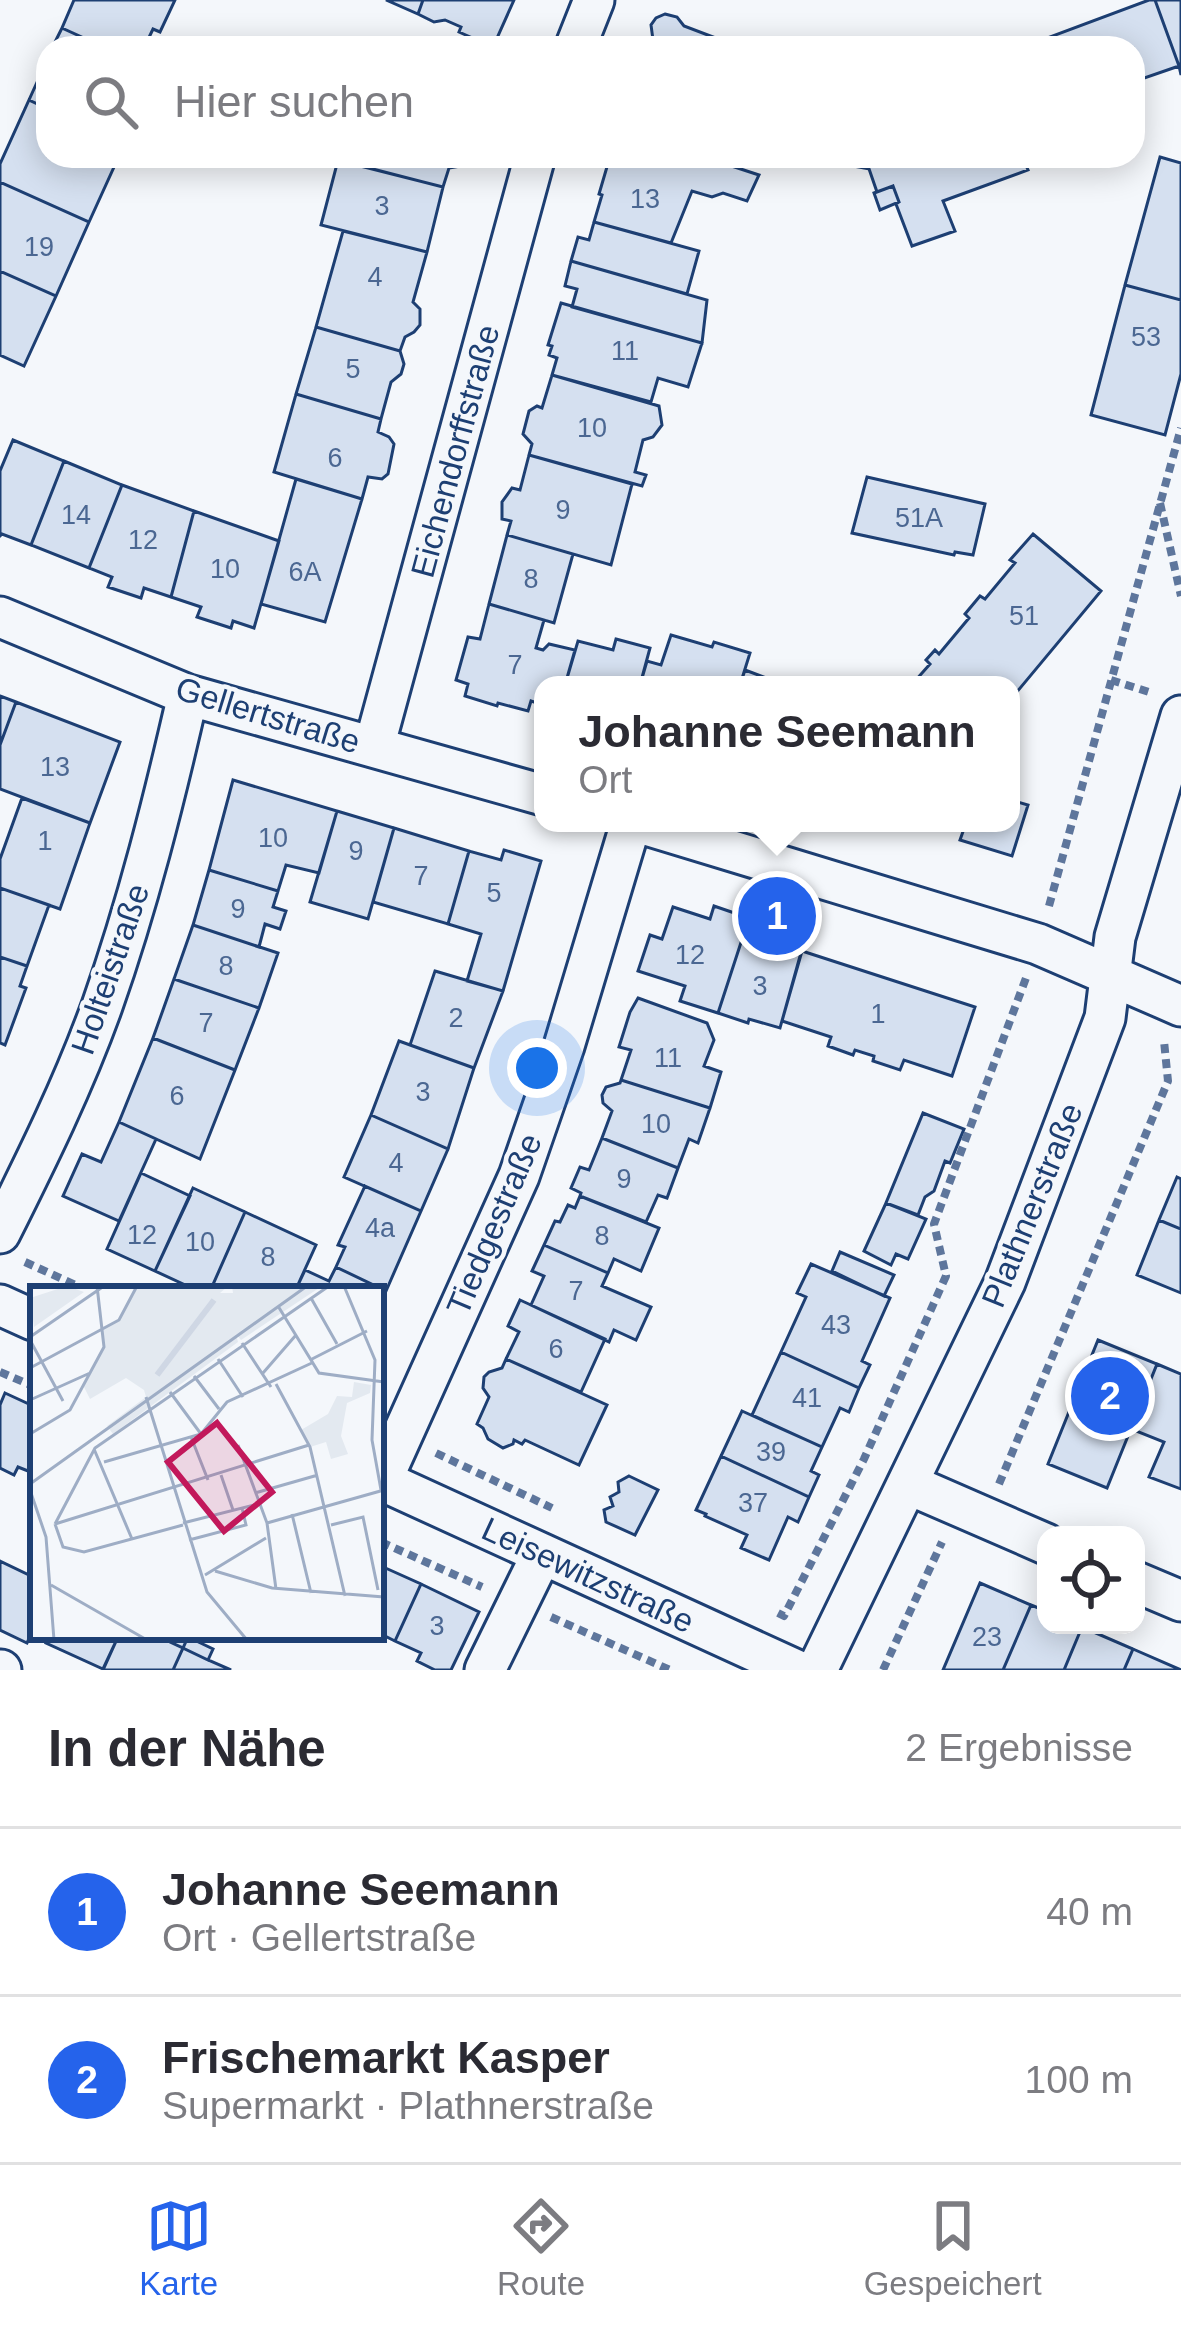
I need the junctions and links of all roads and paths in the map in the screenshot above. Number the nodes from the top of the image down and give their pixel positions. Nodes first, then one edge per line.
1 (594, 0) edge
2 (580, 36) edge
3 (532, 168) edge
4 (1181, 428) edge
5 (1160, 501) junction
6 (1181, 596) edge
7 (0, 617) edge
8 (188, 695) junction
9 (1181, 716) edge
10 (374, 747) junction
11 (534, 792) edge
12 (632, 832) edge
13 (665, 832) edge
14 (1038, 944) junction
15 (1112, 975) junction
16 (1177, 1004) edge
17 (10, 1246) edge
18 (79, 1286) edge
19 (0, 1305) edge
20 (30, 1319) edge
21 (0, 1372) edge
22 (30, 1385) edge
23 (384, 1473) edge
24 (384, 1481) edge
25 (908, 1484) junction
26 (972, 1513) junction
27 (1037, 1540) edge
28 (542, 1555) junction
29 (1145, 1586) edge
30 (1181, 1600) edge
31 (784, 1616) dead end
32 (485, 1670) edge
33 (796, 1670) edge
34 (817, 1670) edge
35 (883, 1670) edge

1 - 2 street
3 - 10 street, Eichendorffstraße
4 - 5 path
5 - 6 path
5 - 14 path
7 - 8 street, Gellertstraße
8 - 10 street, Gellertstraße
8 - 17 street, Holteistraße
9 - 15 street, Plathnerstraße
10 - 11 street, Gellertstraße
12 - 23 street, Tiedgestraße
13 - 14 street
14 - 15 street
14 - 31 path
15 - 16 street
15 - 25 street, Plathnerstraße
16 - 26 path
17 - 18 path
19 - 20 street
21 - 22 path
24 - 28 street, Leisewitzstraße
25 - 26 street
25 - 34 street, Plathnerstraße
26 - 27 street
26 - 35 path
28 - 32 street
28 - 33 street, Leisewitzstraße
29 - 30 street

